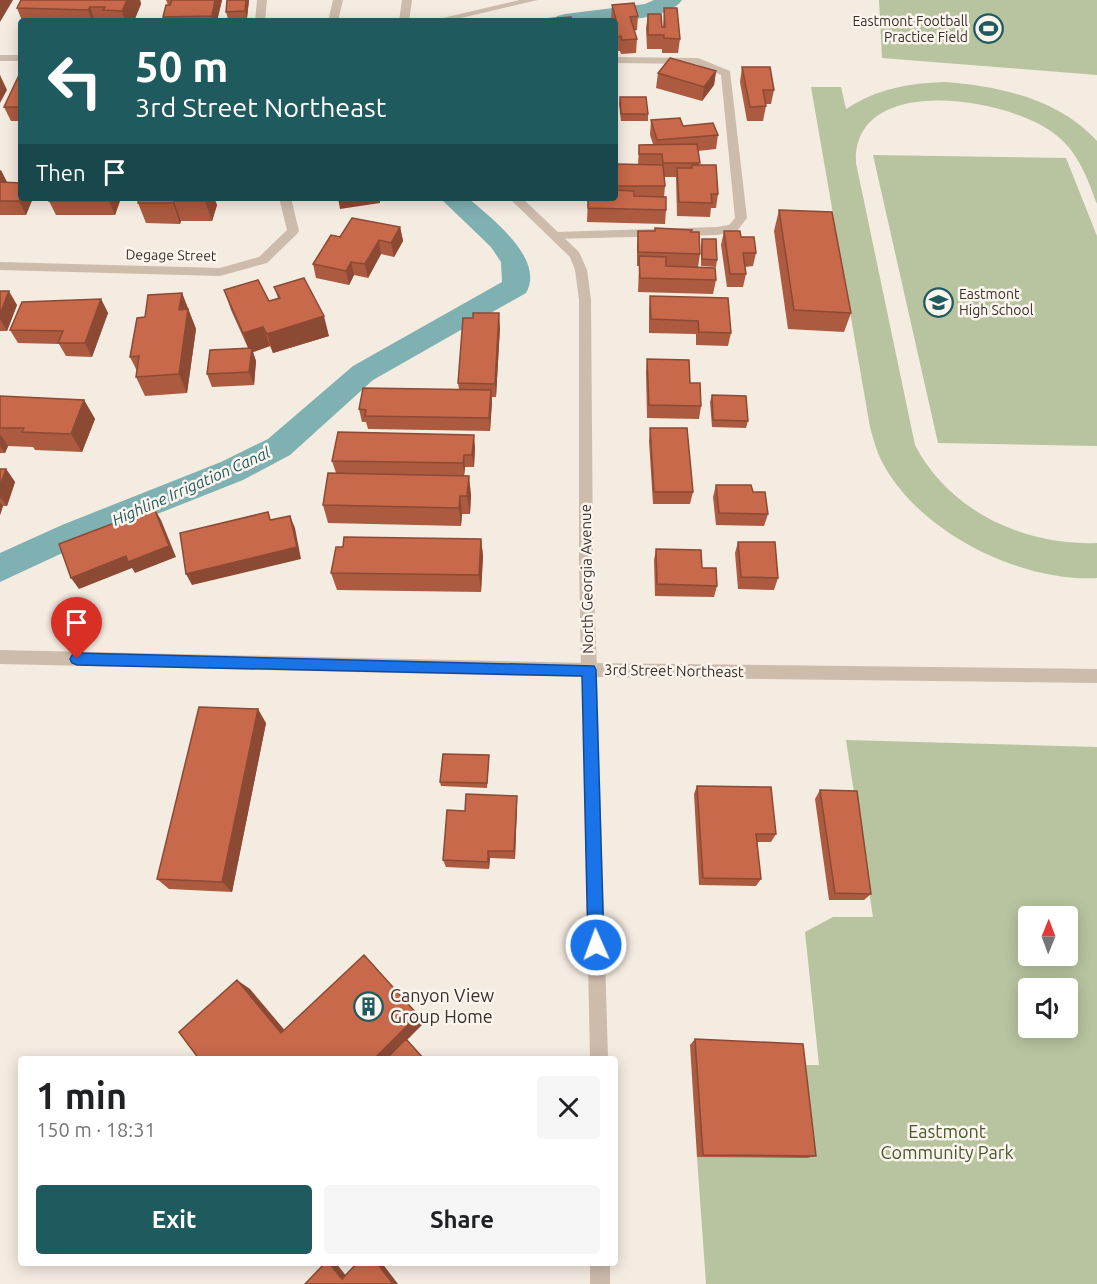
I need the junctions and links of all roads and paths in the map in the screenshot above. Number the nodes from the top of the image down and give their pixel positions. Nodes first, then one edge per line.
1 (262, 0) edge
2 (338, 0) edge
3 (407, 0) edge
4 (533, 0) edge
5 (260, 18) edge
6 (334, 18) edge
7 (404, 18) edge
8 (449, 18) edge
9 (0, 58) edge
10 (18, 58) edge
11 (618, 60) edge
12 (286, 201) edge
13 (518, 201) edge
14 (555, 236) junction
15 (0, 266) edge
16 (0, 657) edge
17 (589, 670) junction
18 (1097, 676) edge
19 (599, 1056) edge
20 (600, 1266) edge
21 (600, 1284) edge

1 - 5 street
2 - 6 street
3 - 7 street
4 - 8 street
9 - 10 street
11 - 14 street
12 - 15 street, Degage Street
13 - 14 street, North Georgia Avenue
14 - 17 street, North Georgia Avenue
16 - 17 street, 3rd Street Northeast
17 - 18 street, 3rd Street Northeast
17 - 19 street, North Georgia Avenue
20 - 21 street

